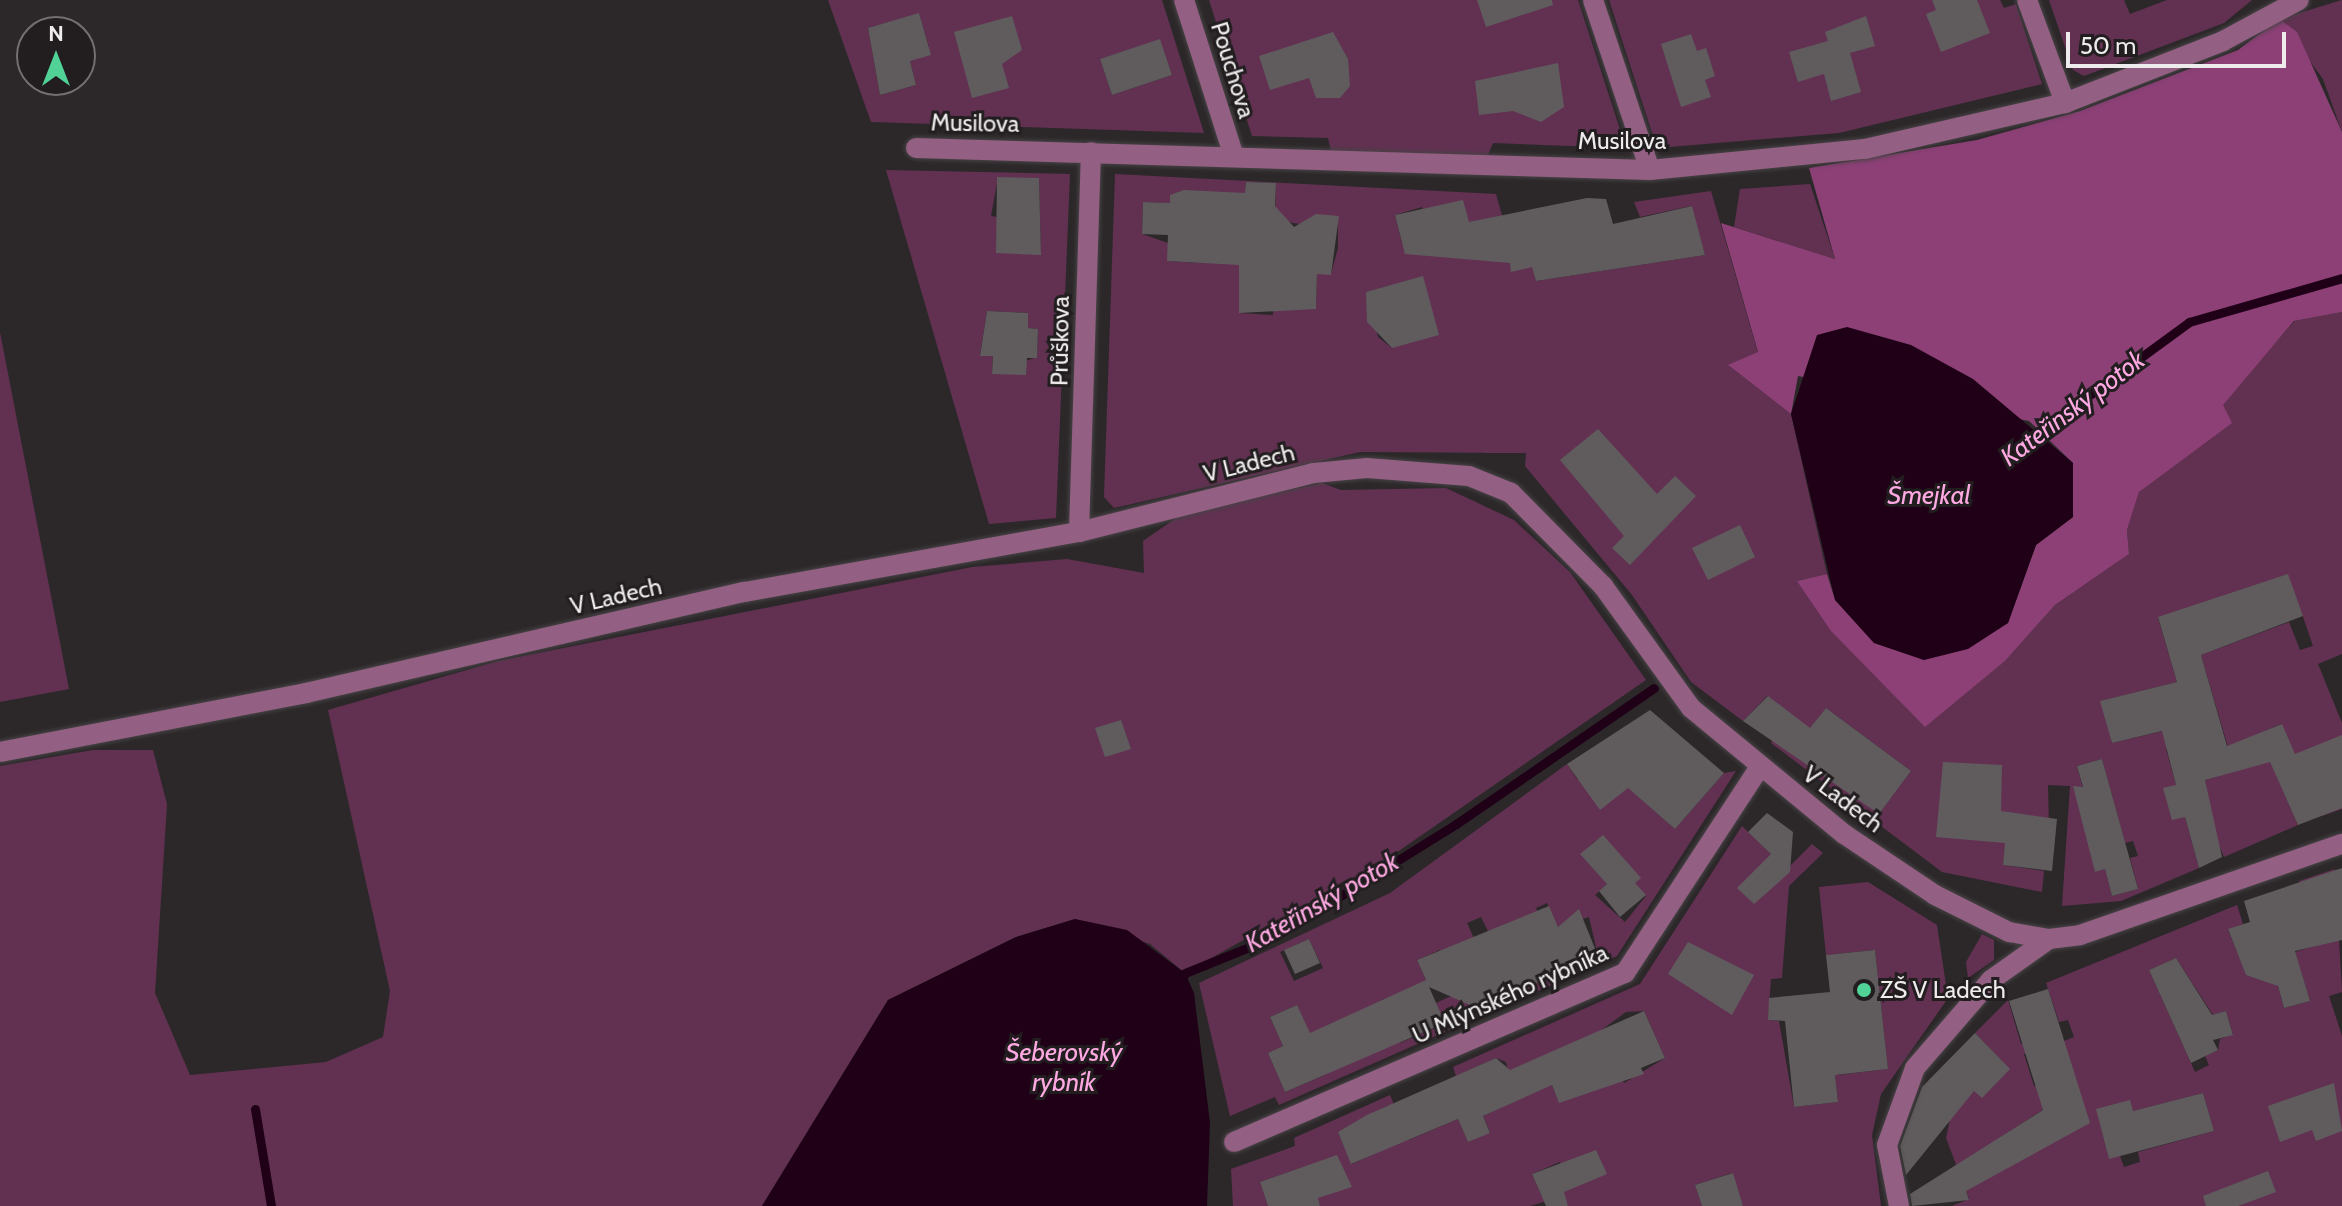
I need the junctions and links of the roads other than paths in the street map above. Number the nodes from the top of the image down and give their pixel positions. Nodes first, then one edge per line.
1 (1184, 0) edge
2 (1593, 0) edge
3 (2027, 0) edge
4 (2299, 0) edge
5 (2065, 103) junction
6 (916, 148) dead end
7 (1091, 152) junction
8 (1233, 154) junction
9 (1650, 170) junction
10 (1079, 532) junction
11 (0, 752) edge
12 (1760, 767) junction
13 (2342, 844) edge
14 (2049, 939) junction
15 (1234, 1142) dead end
16 (1899, 1206) edge

1 - 8 street, Pouchova
2 - 9 street
3 - 5 street
4 - 5 street, Musilova
5 - 9 street, Musilova
6 - 7 street, Musilova
7 - 8 street, Musilova
7 - 10 street, Průškova
8 - 9 street, Musilova
10 - 11 street, V Ladech
10 - 12 street, V Ladech
12 - 14 street, V Ladech
12 - 15 street, U Mlýnského rybníka
13 - 14 street, V Ladech
14 - 16 street

